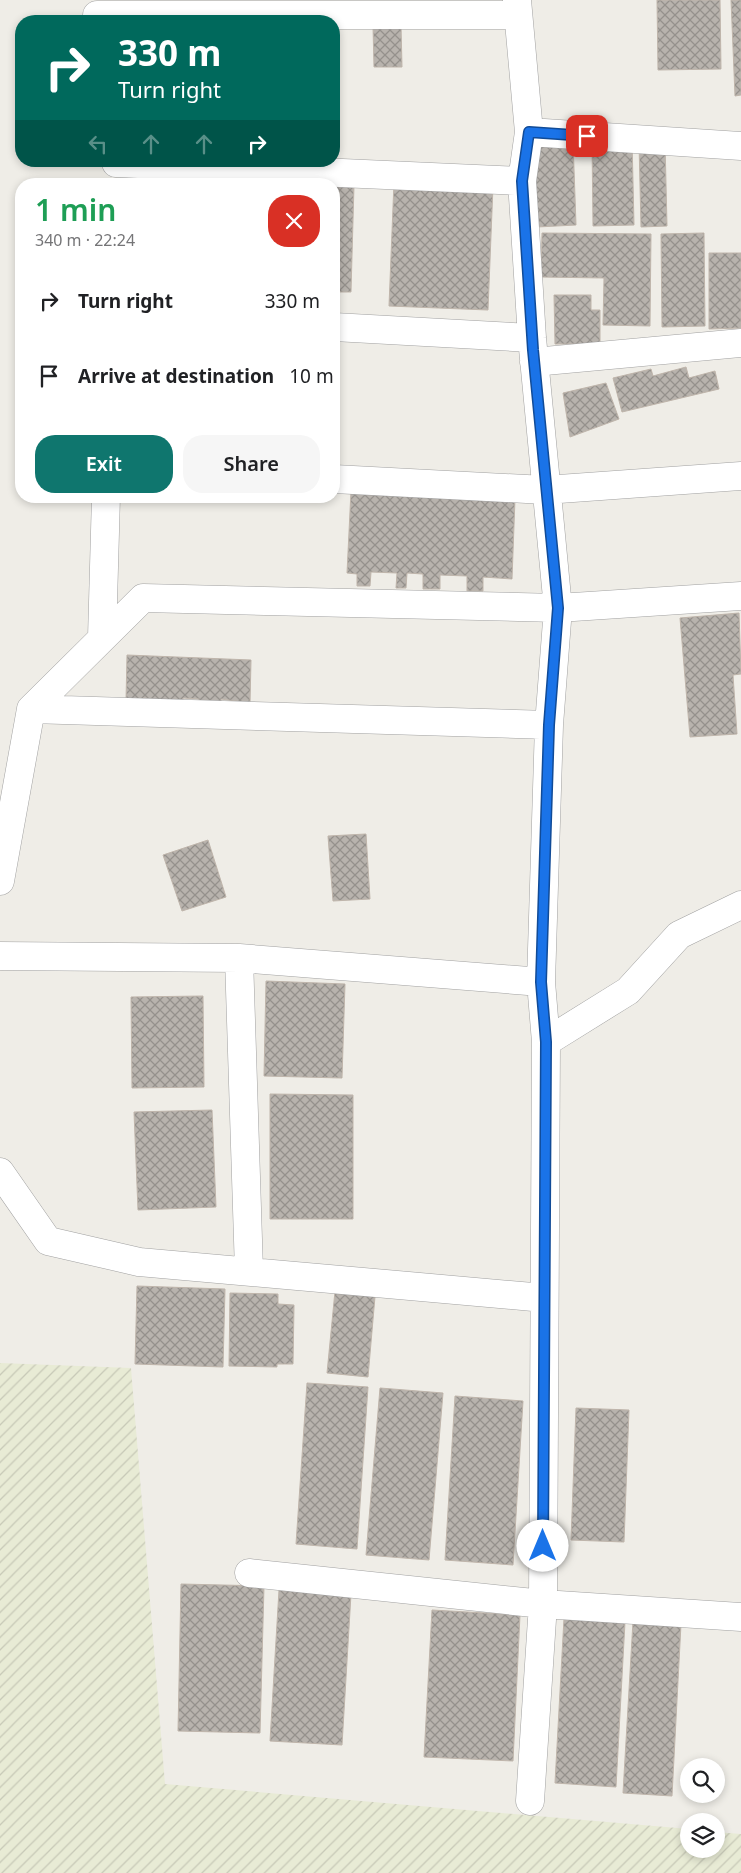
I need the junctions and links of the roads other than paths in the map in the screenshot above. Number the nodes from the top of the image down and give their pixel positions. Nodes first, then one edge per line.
1 (517, 7) edge
2 (98, 12) edge
3 (529, 132) junction
4 (741, 146) edge
5 (116, 169) edge
6 (522, 181) junction
7 (340, 329) edge
8 (741, 342) edge
9 (533, 350) junction
10 (741, 476) edge
11 (340, 479) edge
12 (546, 490) junction
13 (106, 503) edge
14 (741, 596) edge
15 (558, 608) junction
16 (102, 638) junction
17 (31, 709) junction
18 (549, 725) junction
19 (0, 881) edge
20 (741, 905) edge
21 (0, 956) edge
22 (239, 958) junction
23 (541, 982) junction
24 (546, 1042) junction
25 (0, 1172) edge
26 (248, 1271) junction
27 (544, 1298) junction
28 (249, 1573) dead end
29 (543, 1604) junction
30 (741, 1617) edge
31 (530, 1801) dead end

1 - 2 street
1 - 3 street
3 - 4 street
3 - 6 street
5 - 6 street
6 - 9 street
7 - 9 street
8 - 9 street
9 - 12 street
10 - 12 street
11 - 12 street
12 - 15 street
13 - 16 street
14 - 15 street
15 - 16 street
15 - 18 street
16 - 17 street
17 - 18 street
17 - 19 street
18 - 23 street
20 - 24 street
21 - 22 street
22 - 23 street
22 - 26 street
23 - 24 street
24 - 27 street
25 - 26 street
26 - 27 street
27 - 29 street
28 - 29 street
29 - 30 street
29 - 31 street

